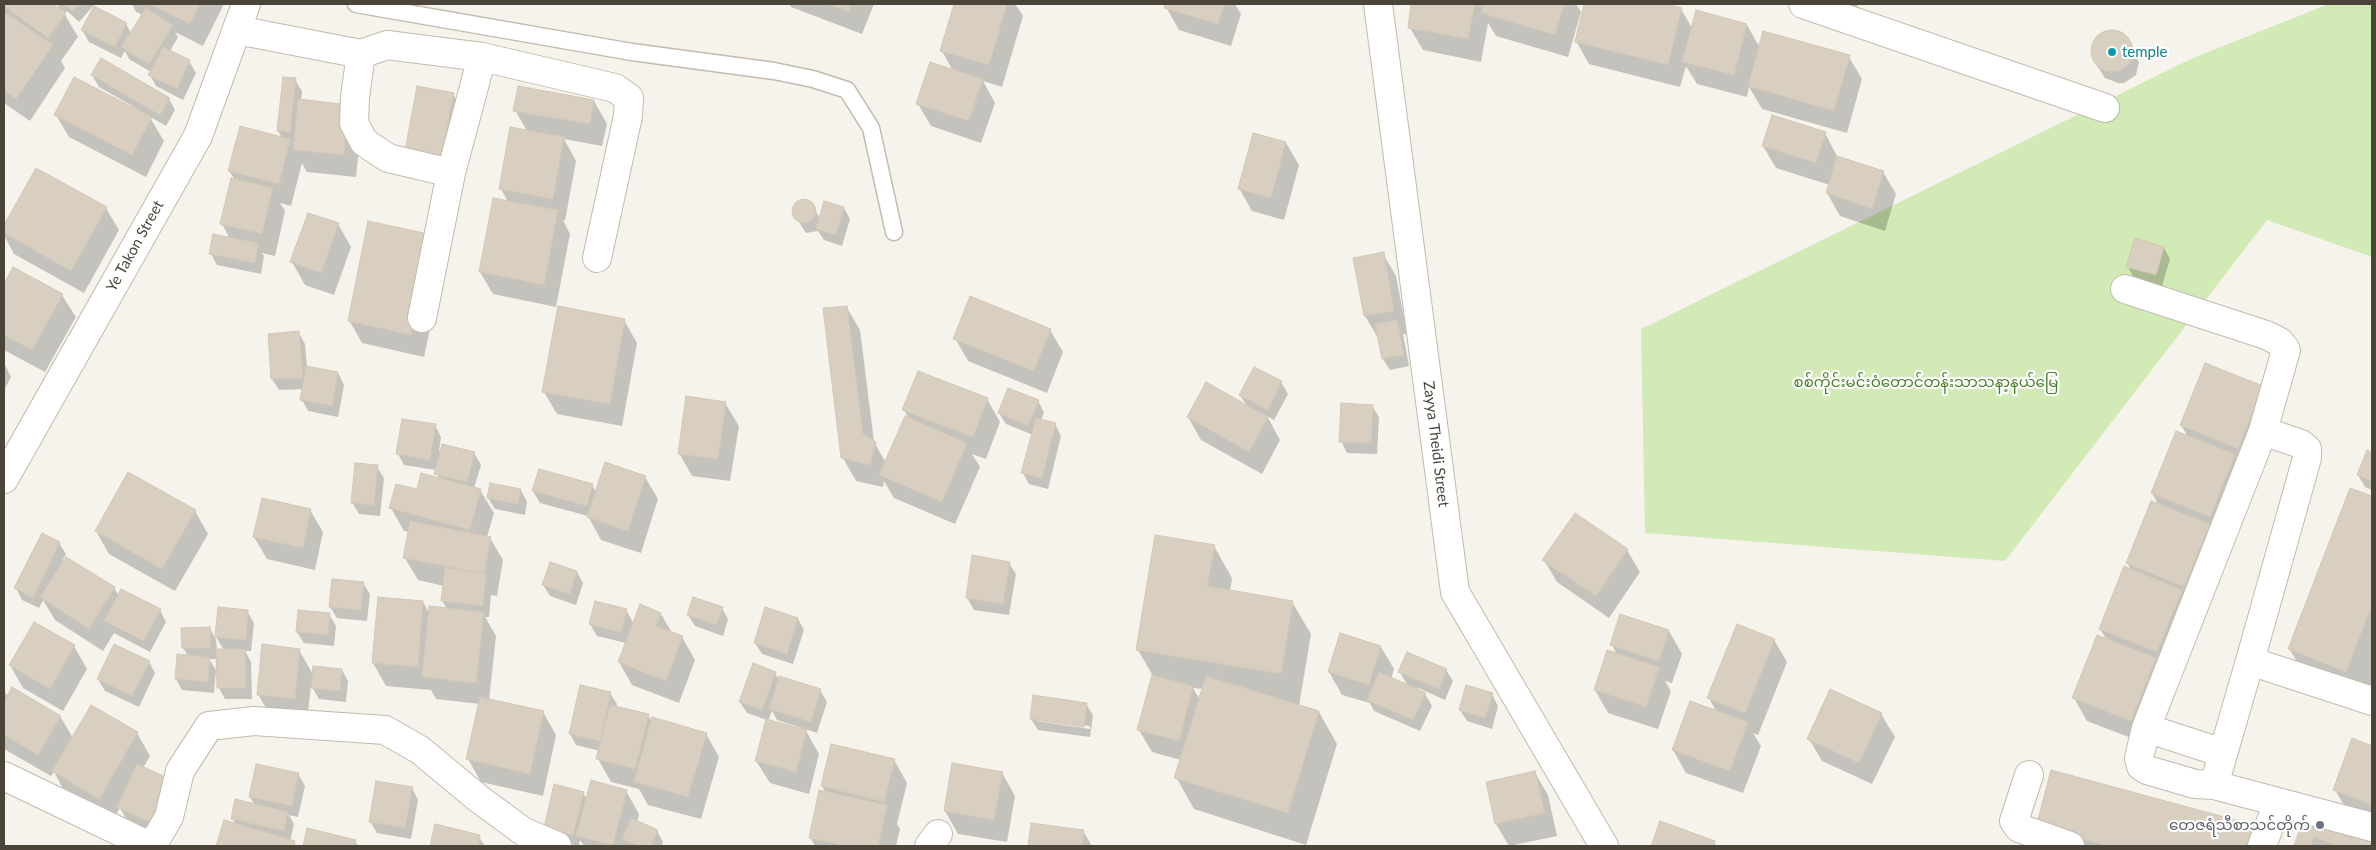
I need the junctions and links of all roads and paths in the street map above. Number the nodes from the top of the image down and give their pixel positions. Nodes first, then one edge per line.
1 (246, 4) edge
2 (356, 4) edge
3 (1378, 4) edge
4 (1803, 4) edge
5 (1874, 16) edge
6 (237, 30) junction
7 (361, 54) junction
8 (482, 57) junction
9 (2106, 108) dead end
10 (452, 174) junction
11 (894, 232) dead end
12 (597, 258) dead end
13 (2125, 289) dead end
14 (422, 318) dead end
15 (2262, 431) junction
16 (4, 479) edge
17 (2250, 661) junction
18 (2372, 701) edge
19 (2146, 728) junction
20 (2223, 753) junction
21 (2029, 775) dead end
22 (4, 776) edge
23 (2214, 785) junction
24 (2278, 802) junction
25 (2372, 827) edge
26 (151, 846) edge
27 (557, 846) edge
28 (1604, 846) edge
29 (2070, 846) edge
30 (2262, 846) edge

1 - 6 street, Ye Takon Street
2 - 11 lane
3 - 28 street, Zayya Theidi Street
4 - 5 street
5 - 9 street
6 - 7 street
6 - 16 street, Ye Takon Street
7 - 8 street
7 - 10 street
8 - 10 street
8 - 12 street
10 - 14 street
13 - 15 street
15 - 17 street
15 - 19 street
17 - 18 street
17 - 20 street
19 - 20 street
19 - 23 street
20 - 23 street
21 - 29 street
22 - 26 street
23 - 24 street
24 - 25 street
24 - 30 street
26 - 27 street

